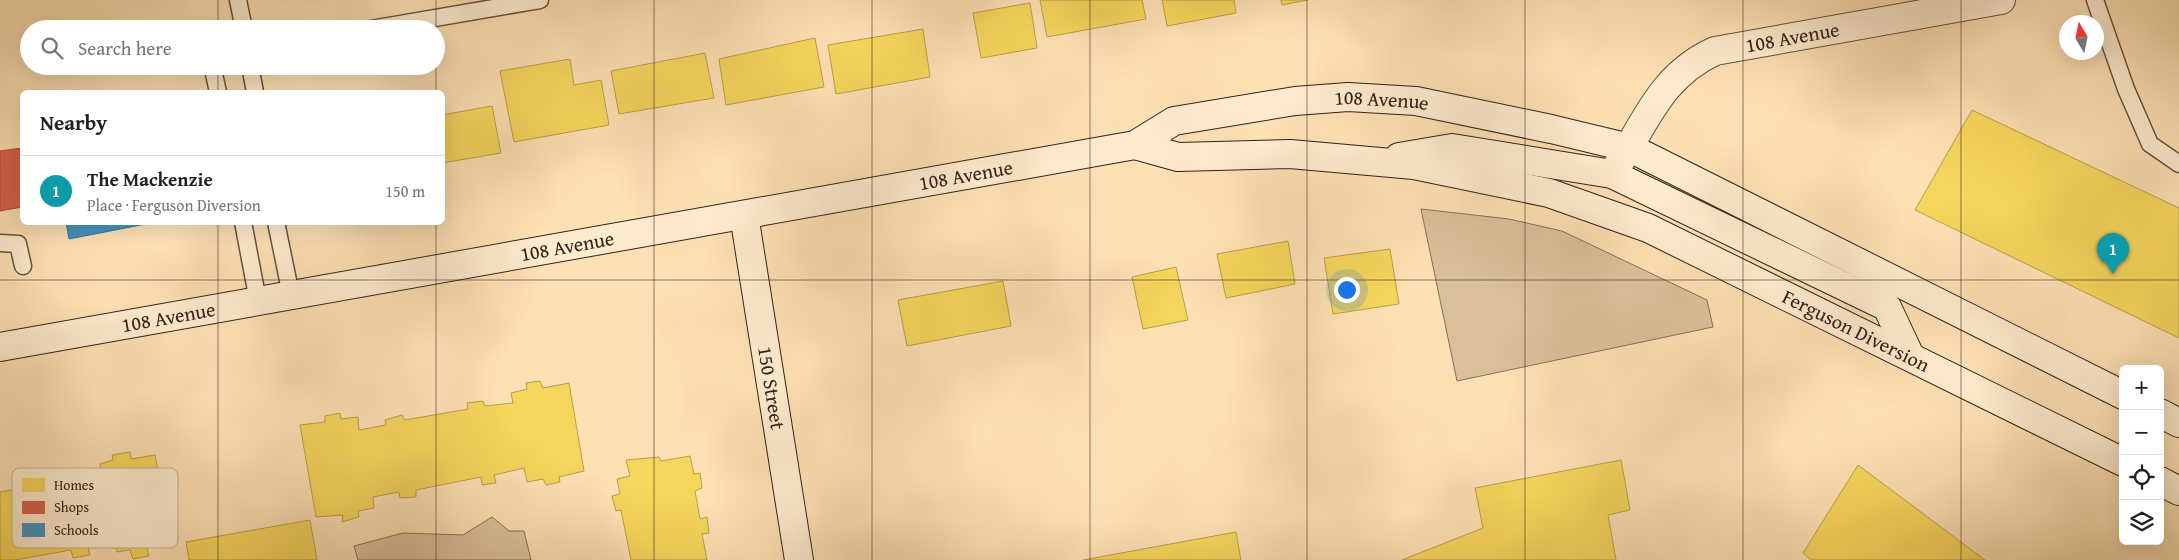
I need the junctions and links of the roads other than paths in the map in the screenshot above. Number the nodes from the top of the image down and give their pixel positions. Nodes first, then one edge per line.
1 (238, 0) edge
2 (540, 0) edge
3 (2001, 0) edge
4 (2095, 0) edge
5 (242, 20) edge
6 (423, 20) edge
7 (214, 75) edge
8 (252, 75) edge
9 (218, 90) edge
10 (255, 90) edge
11 (1135, 145) junction
12 (1630, 148) junction
13 (1376, 162) junction
14 (2179, 164) edge
15 (1612, 174) junction
16 (1586, 206) joint
17 (744, 215) junction
18 (244, 225) edge
19 (277, 225) edge
20 (0, 243) edge
21 (23, 266) dead end
22 (291, 295) junction
23 (258, 301) junction
24 (0, 347) edge
25 (1910, 356) junction
26 (2119, 393) edge
27 (2164, 415) edge
28 (2179, 423) edge
29 (2119, 460) edge
30 (2164, 483) edge
31 (2179, 490) edge
32 (799, 560) edge

1 - 5 lane
2 - 6 lane
3 - 12 main road, 108 Avenue
4 - 14 lane
7 - 9 lane
8 - 10 lane
11 - 12 main road, 108 Avenue
11 - 13 main road, 108 Avenue
11 - 17 main road, 108 Avenue
12 - 15 main road, 108 Avenue
12 - 26 main road
13 - 15 main road
13 - 16 main road, 108 Avenue
15 - 25 main road
16 - 25 main road, Ferguson Diversion
17 - 22 main road, 108 Avenue
17 - 32 main road, 150 Street
18 - 23 lane
19 - 22 lane
20 - 21 lane
22 - 23 main road, 108 Avenue
23 - 24 main road, 108 Avenue
25 - 29 main road, Ferguson Diversion
27 - 28 main road
30 - 31 main road

